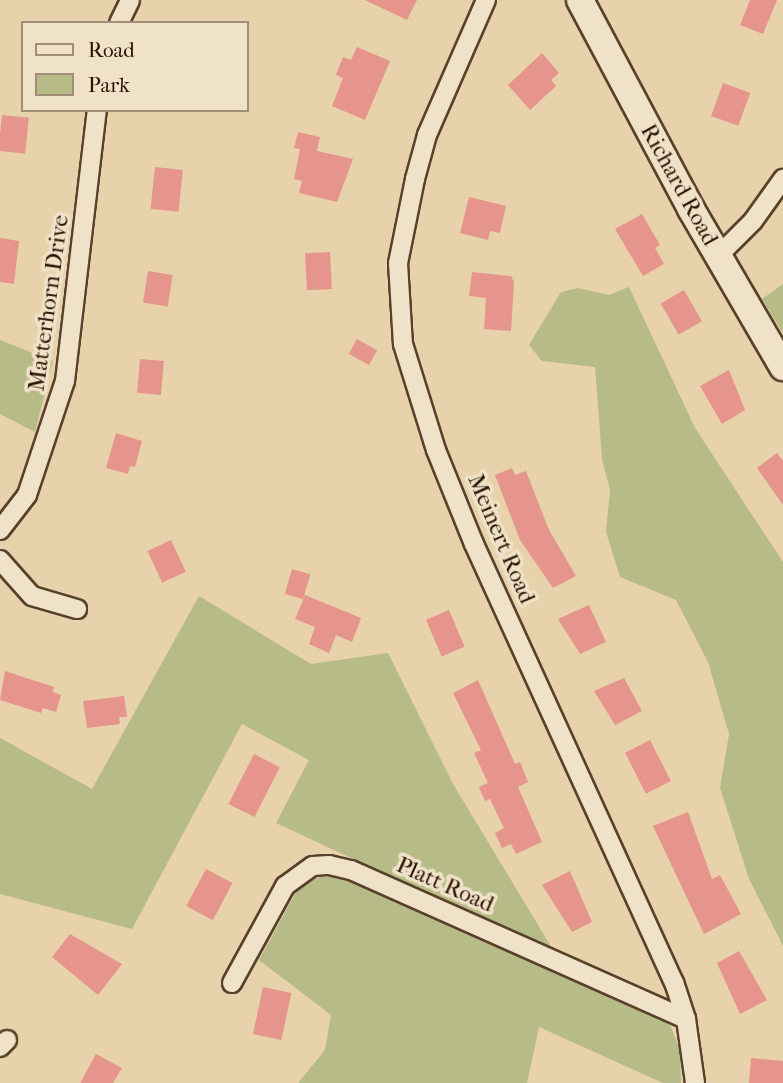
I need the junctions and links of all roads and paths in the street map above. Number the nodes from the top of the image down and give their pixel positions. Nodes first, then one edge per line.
1 (130, 0) edge
2 (486, 0) edge
3 (580, 0) edge
4 (121, 21) edge
5 (97, 112) edge
6 (783, 179) edge
7 (719, 255) junction
8 (783, 367) edge
9 (0, 530) edge
10 (0, 560) edge
11 (77, 610) dead end
12 (232, 983) dead end
13 (686, 1019) junction
14 (695, 1083) edge

1 - 4 street
2 - 13 street, Meinert Road
3 - 7 street, Richard Road
5 - 9 street, Matterhorn Drive
6 - 7 street
7 - 8 street, Richard Road
10 - 11 street
12 - 13 street, Platt Road
13 - 14 street, Meinert Road

